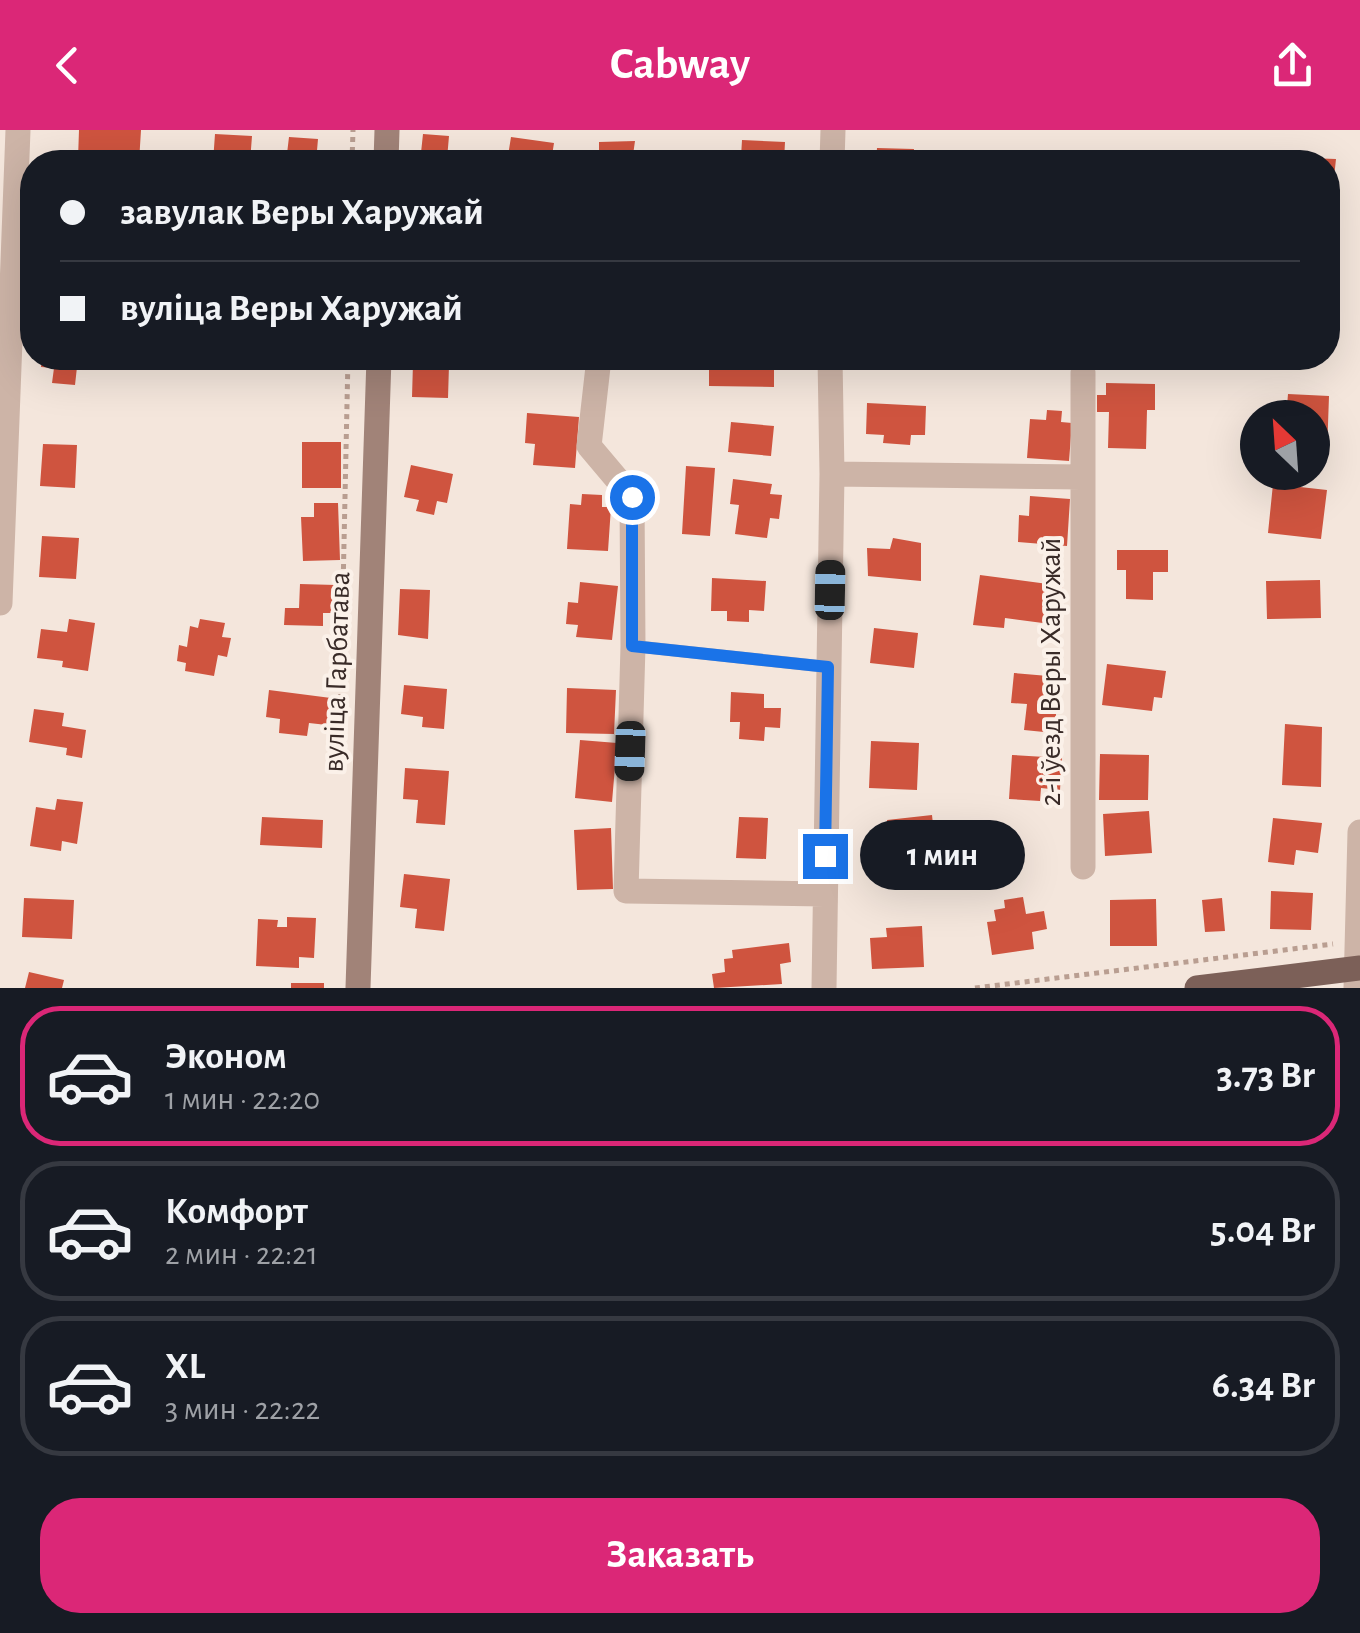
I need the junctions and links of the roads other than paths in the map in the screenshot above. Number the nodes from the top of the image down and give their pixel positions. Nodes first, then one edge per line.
1 (18, 130) edge
2 (379, 370) edge
3 (598, 370) edge
4 (830, 370) edge
5 (1083, 373) dead end
6 (3, 449) edge
7 (832, 474) junction
8 (1081, 477) junction
9 (0, 603) edge
10 (632, 646) junction
11 (828, 667) junction
12 (1360, 832) edge
13 (1083, 867) dead end
14 (824, 894) junction
15 (1358, 975) edge
16 (358, 988) edge
17 (824, 988) edge
18 (1196, 988) edge

1 - 6 street
2 - 16 main road, вуліца Гарбатава
3 - 10 street
4 - 7 street
5 - 8 street, 2-і ўезд Веры Харужай
6 - 9 street
7 - 8 street
7 - 11 street
8 - 13 street, 2-і ўезд Веры Харужай
10 - 11 lane
10 - 14 street
11 - 14 street
12 - 15 street
14 - 17 street
15 - 18 main road

